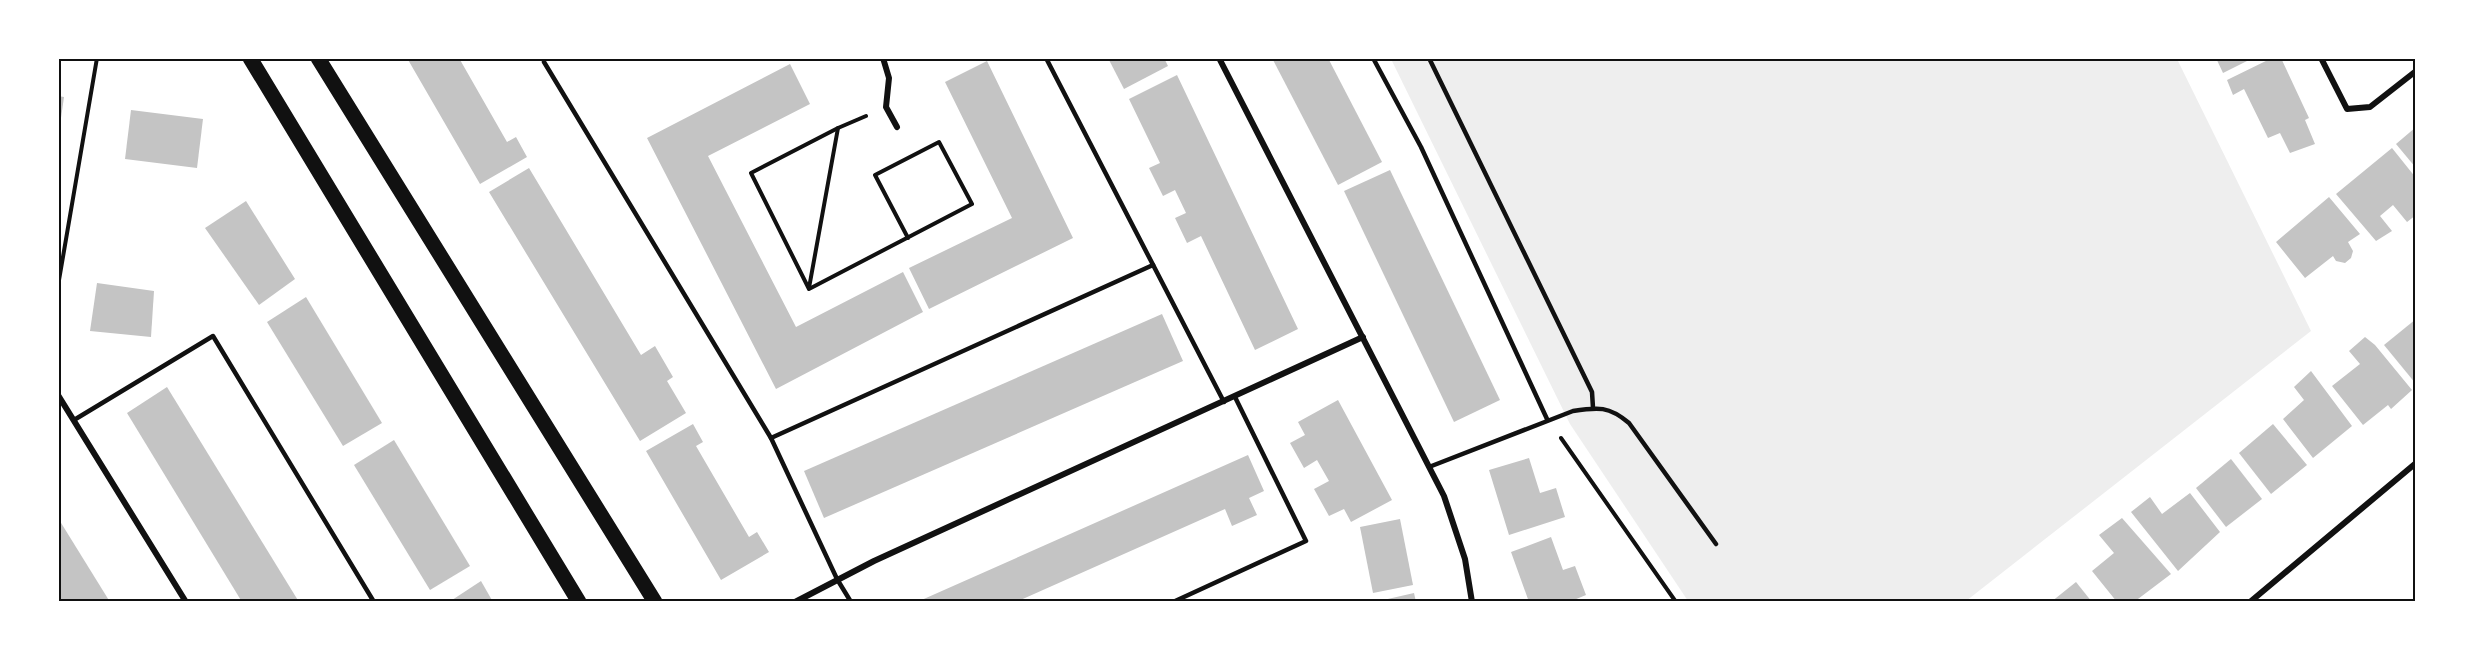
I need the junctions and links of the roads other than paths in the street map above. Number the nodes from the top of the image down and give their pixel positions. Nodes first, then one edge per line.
1 (250, 58) edge
2 (318, 58) edge
3 (883, 58) edge
4 (1046, 58) edge
5 (1219, 58) edge
6 (1373, 58) edge
7 (1429, 58) edge
8 (2321, 58) edge
9 (544, 62) dead end
10 (2415, 71) edge
11 (897, 127) dead end
12 (1153, 265) junction
13 (1363, 337) junction
14 (58, 395) edge
15 (1234, 398) junction
16 (1224, 402) junction
17 (1593, 408) junction
18 (1547, 419) junction
19 (74, 420) junction
20 (771, 438) junction
21 (2415, 463) edge
22 (1429, 467) junction
23 (1716, 544) dead end
24 (837, 579) junction
25 (186, 602) edge
26 (374, 602) edge
27 (579, 602) edge
28 (655, 602) edge
29 (795, 602) edge
30 (851, 602) edge
31 (1173, 602) edge
32 (1473, 602) edge
33 (2250, 602) edge

1 - 27 main road
2 - 28 main road
3 - 11 street
4 - 12 lane
5 - 13 street
6 - 18 lane
7 - 17 lane
8 - 10 street
9 - 20 lane
12 - 16 lane
12 - 20 lane
13 - 15 street
13 - 22 street
14 - 19 street
15 - 16 street
15 - 31 lane
16 - 24 street
17 - 18 lane
17 - 23 lane
18 - 22 lane
19 - 25 street
19 - 26 lane
20 - 24 lane
21 - 33 street
22 - 32 street
24 - 29 street
24 - 30 lane

